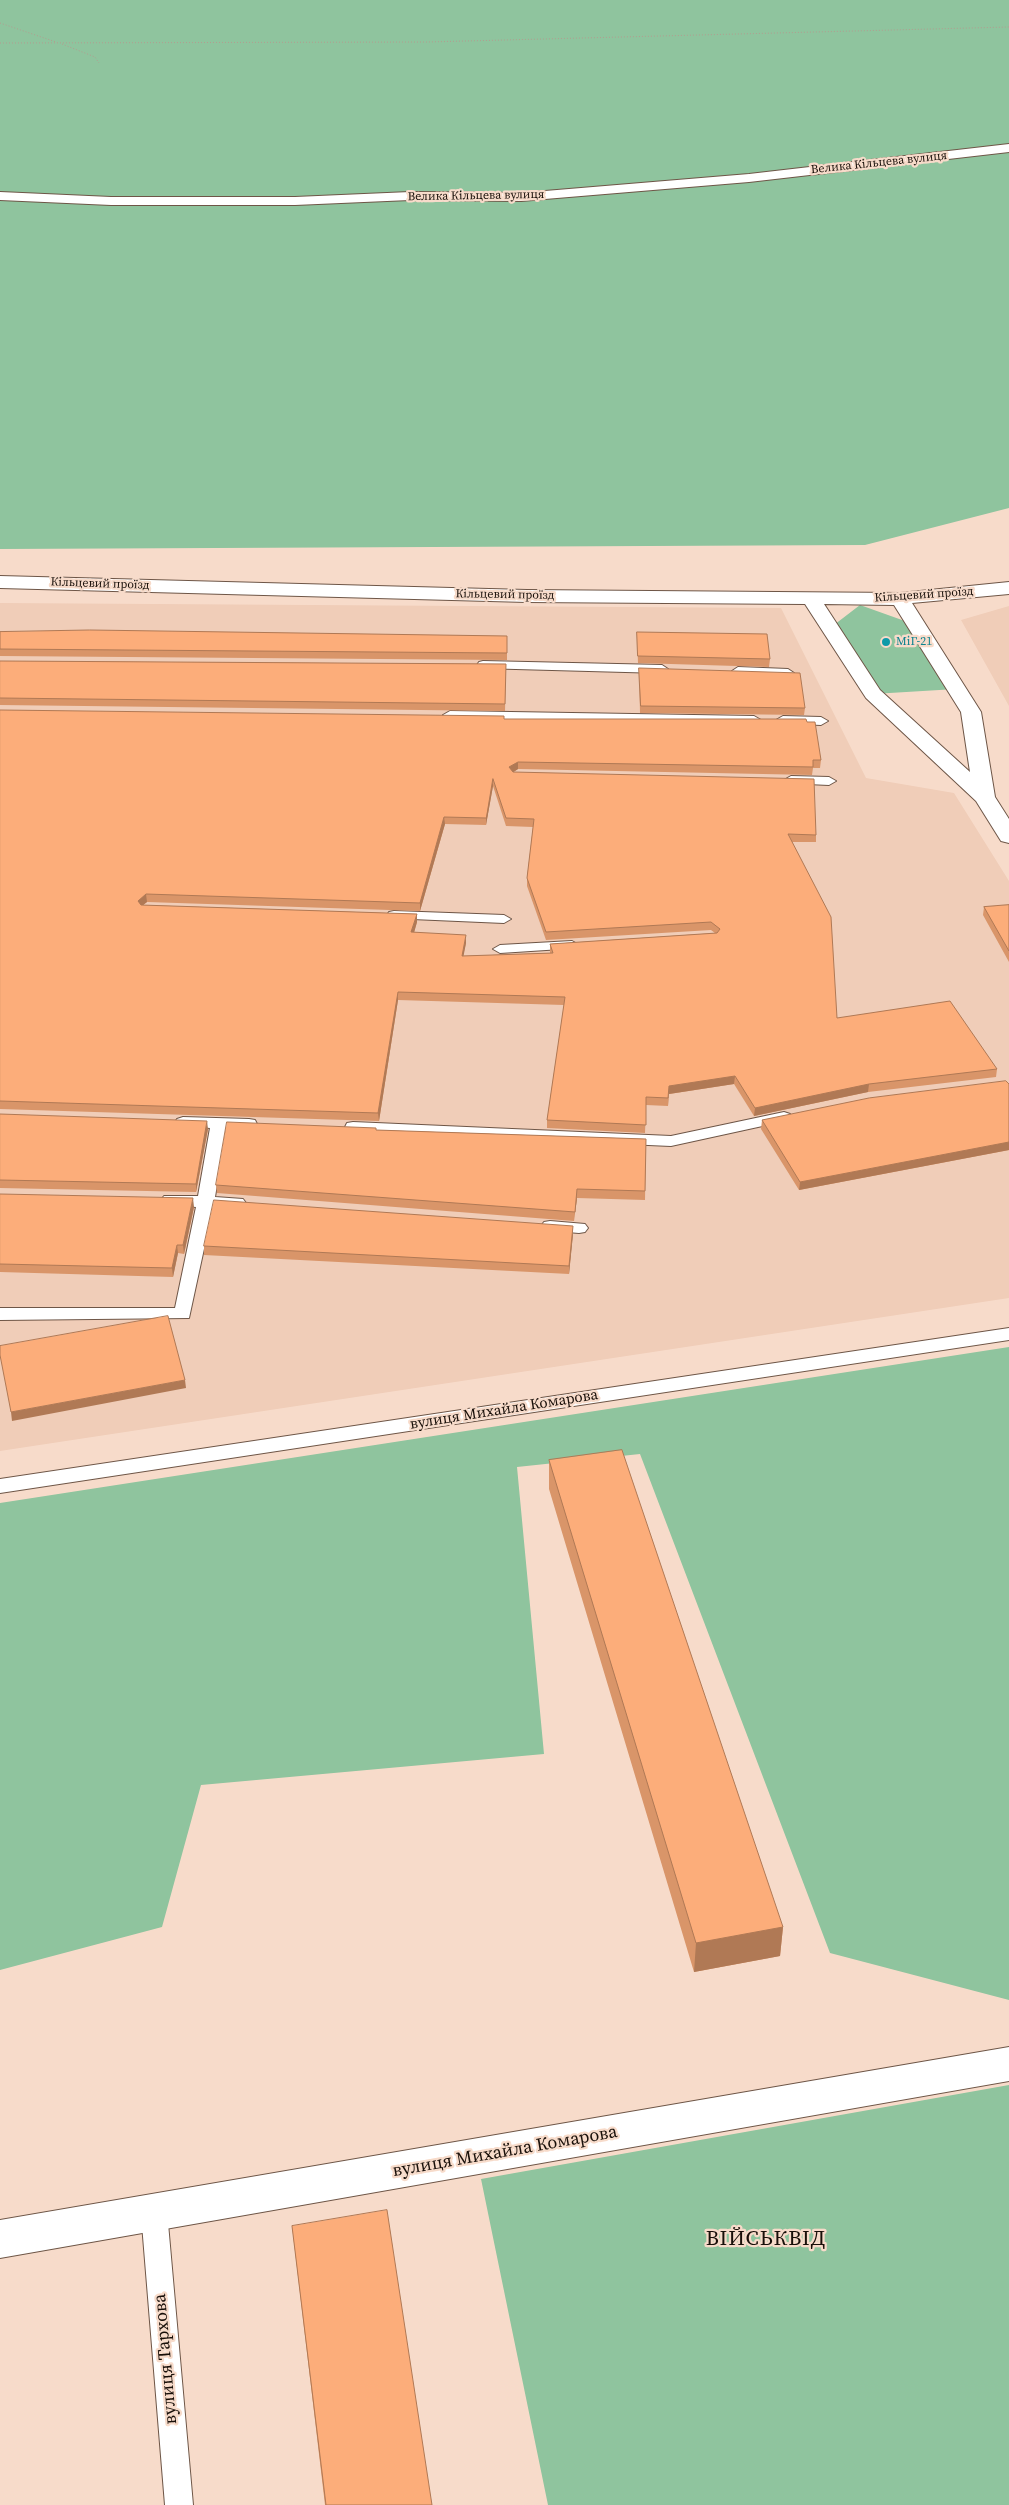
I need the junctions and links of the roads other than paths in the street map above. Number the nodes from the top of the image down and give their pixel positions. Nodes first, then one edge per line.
1 (1009, 148) edge
2 (0, 196) edge
3 (0, 582) edge
4 (1009, 588) edge
5 (811, 599) junction
6 (900, 599) junction
7 (474, 665) edge
8 (670, 670) edge
9 (729, 671) edge
10 (788, 673) edge
11 (433, 715) edge
12 (820, 721) dead end
13 (780, 780) edge
14 (829, 780) dead end
15 (984, 797) junction
16 (1009, 836) edge
17 (375, 915) edge
18 (504, 919) dead end
19 (586, 944) edge
20 (500, 949) dead end
21 (803, 1113) edge
22 (169, 1121) edge
23 (219, 1123) junction
24 (268, 1124) edge
25 (338, 1127) edge
26 (157, 1199) edge
27 (206, 1200) junction
28 (255, 1204) edge
29 (530, 1224) edge
30 (579, 1228) dead end
31 (0, 1314) edge
32 (1009, 1334) edge
33 (0, 1486) edge
34 (1009, 2064) edge
35 (154, 2212) junction
36 (0, 2239) edge
37 (179, 2505) edge

1 - 2 street, Велика Кільцева вулиця
3 - 5 street, Кільцевий проїзд
4 - 6 street, Кільцевий проїзд
5 - 6 street, Кільцевий проїзд
5 - 15 street
6 - 15 street
7 - 8 lane
9 - 10 lane
11 - 12 lane
13 - 14 lane
15 - 16 street
17 - 18 lane
19 - 20 lane
21 - 25 lane
22 - 23 lane
23 - 24 lane
23 - 27 lane
26 - 27 lane
27 - 28 lane
27 - 31 lane
29 - 30 lane
32 - 33 lane, вулиця Михайла Комарова
34 - 35 street, вулиця Михайла Комарова
35 - 36 street, вулиця Михайла Комарова
35 - 37 lane, вулиця Тархова

